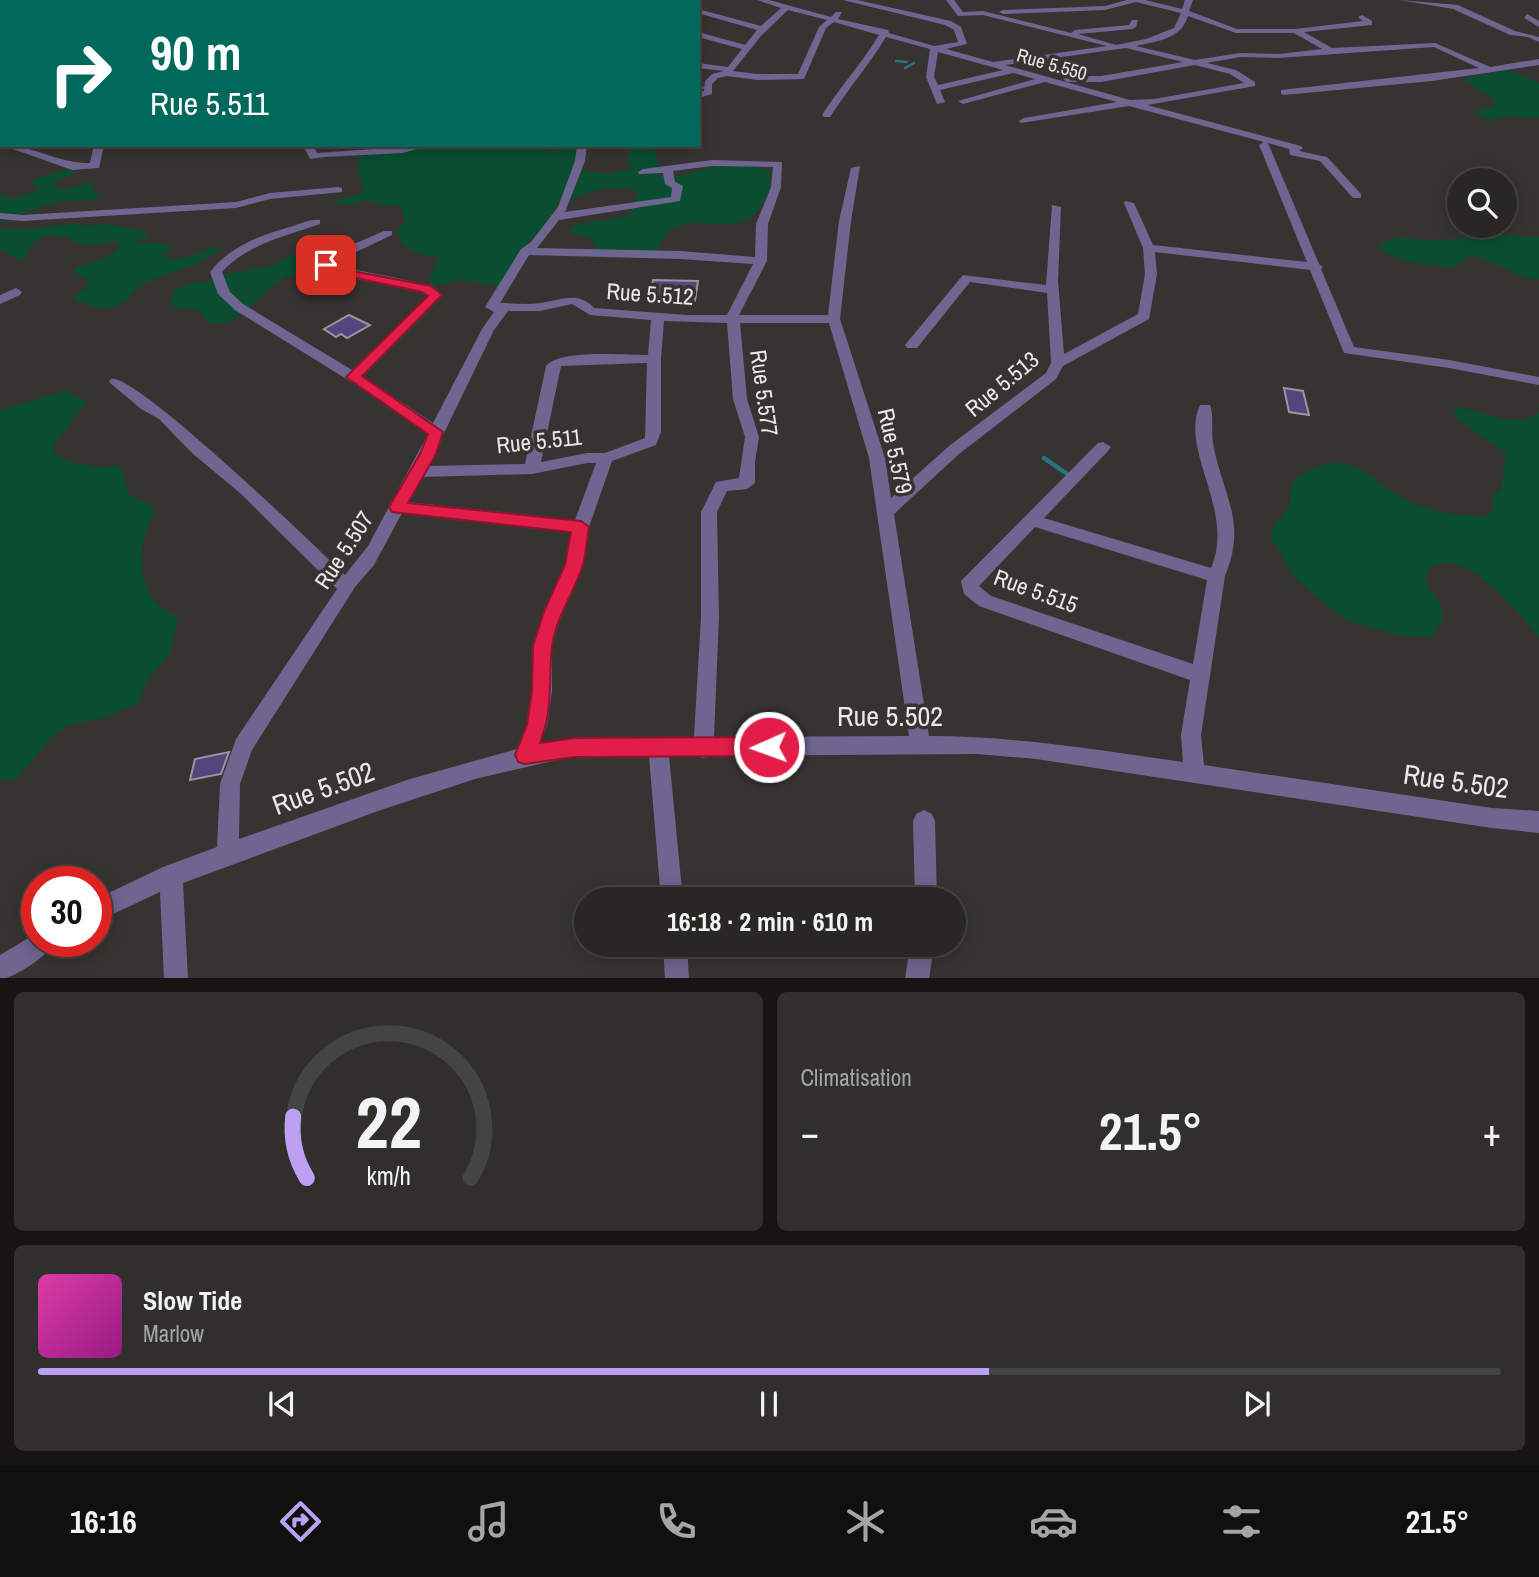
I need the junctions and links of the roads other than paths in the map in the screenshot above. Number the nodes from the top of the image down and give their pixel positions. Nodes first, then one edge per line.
1 (761, 0) edge
2 (847, 0) edge
3 (950, 0) edge
4 (1136, 0) edge
5 (1189, 0) edge
6 (1402, 0) edge
7 (863, 1) edge
8 (786, 7) junction
9 (700, 12) edge
10 (1185, 12) junction
11 (983, 13) junction
12 (1527, 16) dead end
13 (1362, 17) dead end
14 (832, 18) junction
15 (1135, 22) dead end
16 (1304, 23) dead end
17 (1539, 25) edge
18 (762, 29) junction
19 (1313, 29) junction
20 (1296, 31) junction
21 (885, 32) junction
22 (1073, 33) junction
23 (700, 35) edge
24 (1539, 40) edge
25 (1121, 46) junction
26 (746, 48) junction
27 (934, 48) junction
28 (1331, 51) junction
29 (993, 64) junction
30 (1195, 64) junction
31 (1537, 64) edge
32 (700, 65) edge
33 (1490, 70) junction
34 (729, 71) junction
35 (1010, 71) junction
36 (1039, 80) junction
37 (1068, 83) junction
38 (934, 89) junction
39 (1284, 92) dead end
40 (700, 94) edge
41 (963, 101) dead end
42 (940, 102) dead end
43 (1128, 103) junction
44 (827, 115) dead end
45 (1024, 121) dead end
46 (1264, 145) dead end
47 (10, 147) edge
48 (99, 147) edge
49 (309, 147) edge
50 (406, 147) edge
51 (582, 147) edge
52 (667, 168) junction
53 (856, 168) dead end
54 (643, 172) dead end
55 (338, 190) dead end
56 (1357, 196) dead end
57 (1129, 203) dead end
58 (1056, 206) dead end
59 (0, 216) edge
60 (557, 217) junction
61 (316, 222) dead end
62 (388, 233) dead end
63 (1149, 248) junction
64 (525, 251) junction
65 (761, 261) junction
66 (1317, 267) junction
67 (1053, 289) junction
68 (16, 292) dead end
69 (0, 300) edge
70 (491, 307) junction
71 (658, 317) junction
72 (734, 319) junction
73 (834, 319) junction
74 (912, 345) dead end
75 (654, 359) junction
76 (1058, 363) junction
77 (353, 377) junction
78 (1539, 381) edge
79 (116, 382) dead end
80 (1205, 408) dead end
81 (436, 432) junction
82 (1103, 447) dead end
83 (606, 458) junction
84 (532, 469) junction
85 (418, 472) junction
86 (398, 507) junction
87 (885, 513) junction
88 (1032, 520) junction
89 (581, 527) junction
90 (1216, 576) junction
91 (347, 588) junction
92 (1199, 675) junction
93 (658, 746) junction
94 (921, 746) junction
95 (703, 749) junction
96 (525, 755) junction
97 (1194, 771) junction
98 (924, 821) dead end
99 (1539, 822) edge
100 (228, 854) junction
101 (171, 875) junction
102 (671, 887) edge
103 (926, 887) edge
104 (112, 903) edge
105 (21, 956) edge
106 (676, 957) edge
107 (920, 957) edge
108 (0, 969) edge
109 (177, 978) edge
110 (677, 978) edge
111 (917, 978) edge

1 - 8 street, Rue 5.550
2 - 7 street
3 - 11 street
4 - 10 street
4 - 11 street
5 - 10 street
6 - 24 street
7 - 14 street
7 - 27 street
8 - 14 street, Rue 5.550
8 - 18 street
9 - 18 street
10 - 20 street
10 - 25 street
11 - 22 street
12 - 17 street
13 - 19 street
14 - 21 street, Rue 5.550
14 - 34 street
15 - 22 street
16 - 19 street
18 - 26 street
19 - 20 street
20 - 28 street
21 - 27 street, Rue 5.550
21 - 44 street
22 - 25 street
23 - 26 street
25 - 29 street
25 - 30 street
26 - 34 street
27 - 29 street, Rue 5.550
27 - 38 street
28 - 30 street
28 - 33 street
29 - 35 street, Rue 5.550
30 - 37 street
30 - 43 street
31 - 33 street
32 - 34 street
33 - 39 street
34 - 40 street
35 - 36 street, Rue 5.550
35 - 38 street
36 - 37 street, Rue 5.550
36 - 41 street
37 - 43 street, Rue 5.550
38 - 42 street
43 - 45 street
43 - 56 street, Rue 5.550
46 - 66 street
47 - 48 street
49 - 50 street
51 - 60 street
52 - 54 street, Rue 5.577
52 - 60 street
52 - 65 street, Rue 5.577
53 - 73 street, Rue 5.579
55 - 59 street
57 - 63 street
58 - 67 street, Rue 5.513
60 - 64 street
61 - 77 street
62 - 77 street
63 - 66 street
63 - 76 street
64 - 65 street
64 - 70 street
65 - 72 street, Rue 5.577
66 - 78 street
67 - 74 street
67 - 76 street, Rue 5.513
68 - 69 street
70 - 71 street, Rue 5.512
70 - 81 street
71 - 72 street, Rue 5.512
71 - 75 street
72 - 73 street, Rue 5.512
72 - 95 street, Rue 5.577
73 - 87 street, Rue 5.579
75 - 83 street
75 - 84 street
76 - 87 street, Rue 5.513
77 - 81 street
79 - 91 street
80 - 90 street
81 - 85 street, Rue 5.507
82 - 88 street
83 - 84 street, Rue 5.511
83 - 89 street, Rue 5.511
84 - 85 street, Rue 5.511
85 - 86 street, Rue 5.507
86 - 89 street
86 - 91 street, Rue 5.507
87 - 94 street, Rue 5.579
88 - 90 street
88 - 92 street, Rue 5.515
89 - 96 street, Rue 5.511
90 - 92 street
91 - 100 street, Rue 5.507
92 - 97 street
93 - 95 street, Rue 5.502
93 - 96 street, Rue 5.502
93 - 102 street
94 - 95 street, Rue 5.502
94 - 97 street, Rue 5.502
96 - 100 street, Rue 5.502
97 - 99 street, Rue 5.502
98 - 103 street
100 - 101 street, Rue 5.502
101 - 104 street, Rue 5.502
101 - 109 street
105 - 108 street
106 - 110 street
107 - 111 street

